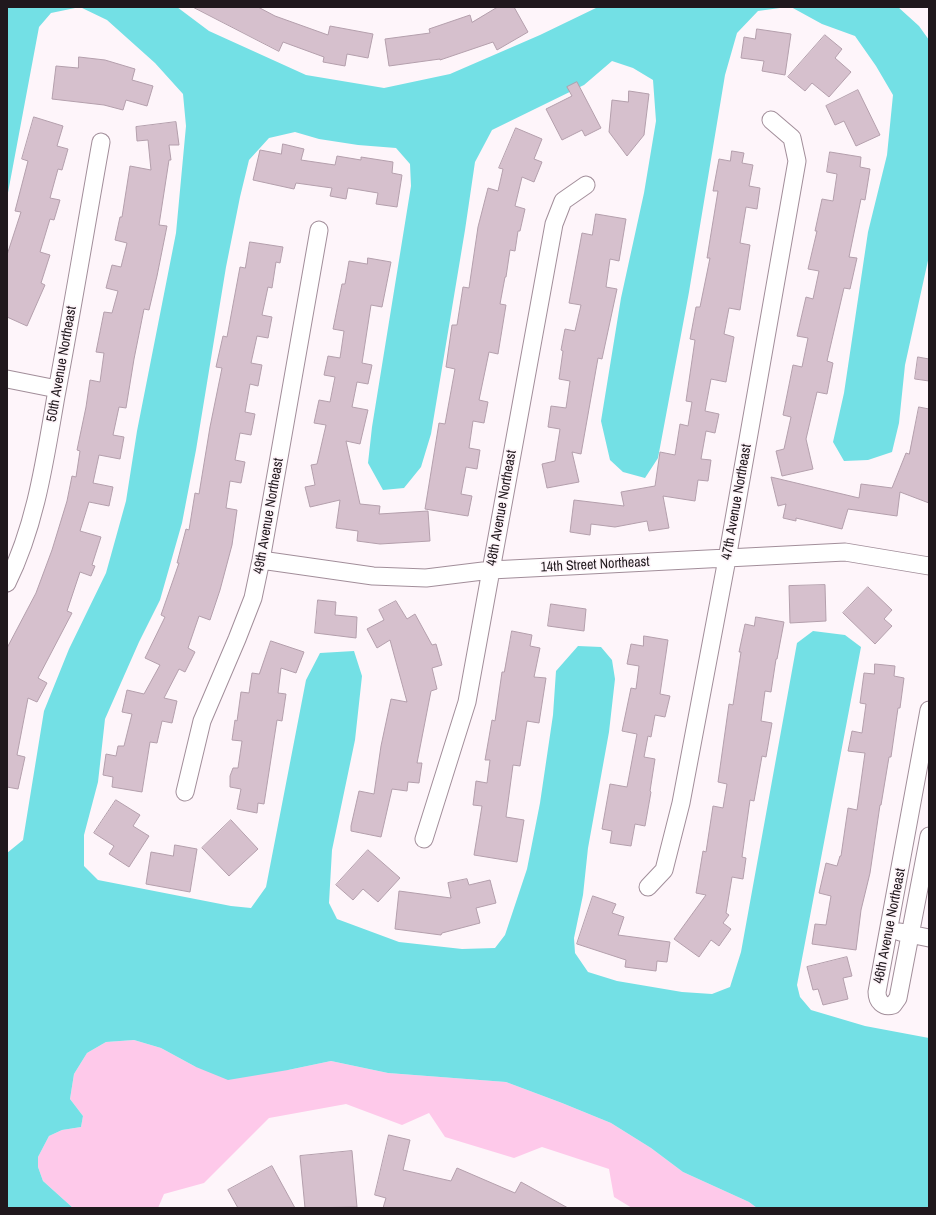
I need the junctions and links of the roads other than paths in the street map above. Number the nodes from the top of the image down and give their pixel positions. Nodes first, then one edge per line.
1 (771, 120) dead end
2 (101, 142) dead end
3 (586, 185) dead end
4 (320, 230) dead end
5 (7, 379) edge
6 (57, 389) junction
7 (727, 559) junction
8 (261, 560) junction
9 (929, 566) edge
10 (491, 570) junction
11 (7, 583) edge
12 (929, 710) edge
13 (185, 792) dead end
14 (929, 836) edge
15 (424, 839) dead end
16 (648, 887) dead end
17 (889, 930) junction
18 (911, 934) junction
19 (929, 938) edge

1 - 7 street, 47th Avenue Northeast
2 - 6 street, 50th Avenue Northeast
3 - 10 street, 48th Avenue Northeast
4 - 8 street, 49th Avenue Northeast
5 - 6 street
6 - 11 street, 50th Avenue Northeast
7 - 9 street, 14th Street Northeast
7 - 10 street, 14th Street Northeast
7 - 16 street, 47th Avenue Northeast
8 - 10 street, 14th Street Northeast
8 - 13 street, 49th Avenue Northeast
10 - 15 street, 48th Avenue Northeast
12 - 17 street, 46th Avenue Northeast
14 - 18 street, 46th Avenue Northeast
17 - 18 street
17 - 18 street, 46th Avenue Northeast
18 - 19 street

